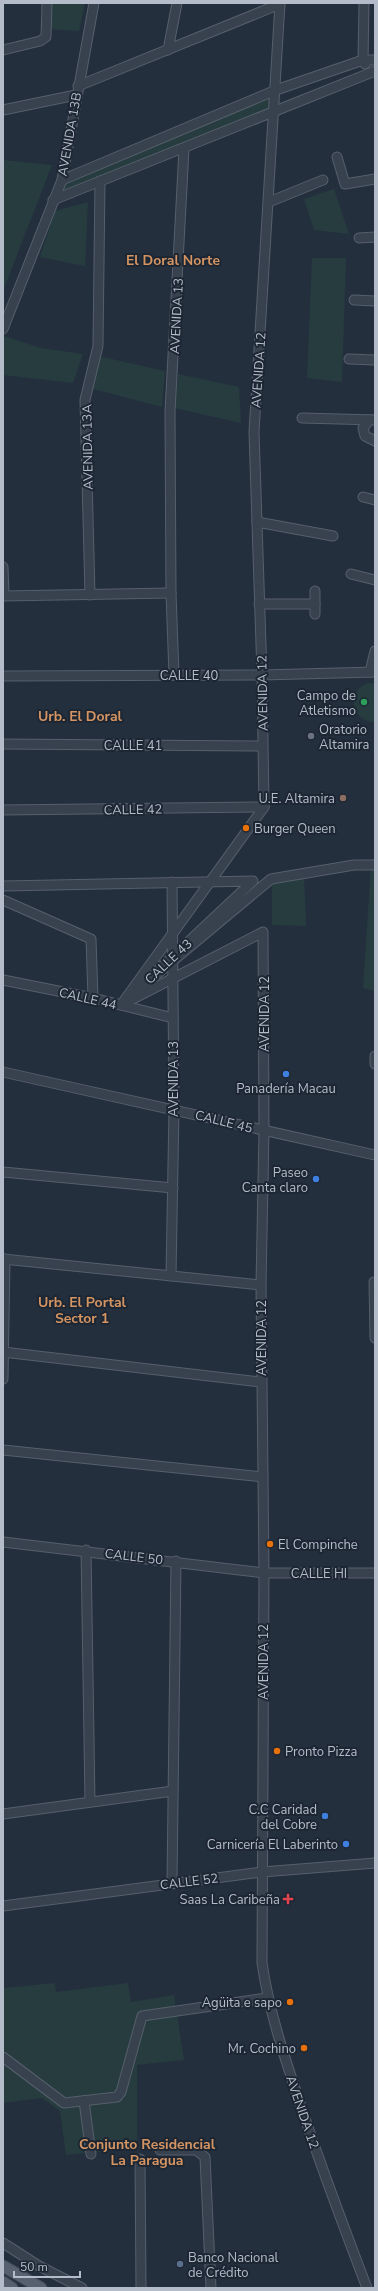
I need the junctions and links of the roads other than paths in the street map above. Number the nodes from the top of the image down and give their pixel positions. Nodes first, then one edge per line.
1 (47, 3) edge
2 (94, 3) edge
3 (177, 3) edge
4 (364, 3) edge
5 (280, 4) edge
6 (3, 50) edge
7 (168, 50) junction
8 (363, 60) junction
9 (375, 60) edge
10 (372, 72) edge
11 (78, 86) junction
12 (276, 90) junction
13 (76, 96) junction
14 (3, 110) edge
15 (275, 111) junction
16 (184, 149) junction
17 (337, 157) dead end
18 (375, 179) edge
19 (62, 180) junction
20 (323, 180) dead end
21 (100, 181) junction
22 (53, 200) junction
23 (269, 202) junction
24 (375, 237) edge
25 (359, 238) dead end
26 (354, 300) dead end
27 (375, 301) edge
28 (3, 329) edge
29 (349, 360) dead end
30 (375, 360) edge
31 (302, 418) dead end
32 (372, 420) edge
33 (375, 441) edge
34 (363, 497) dead end
35 (375, 500) edge
36 (257, 522) junction
37 (333, 536) dead end
38 (3, 567) edge
39 (351, 574) dead end
40 (375, 580) edge
41 (315, 591) dead end
42 (171, 593) junction
43 (90, 595) junction
44 (3, 596) edge
45 (259, 604) junction
46 (315, 604) junction
47 (315, 614) dead end
48 (375, 650) edge
49 (373, 672) edge
50 (174, 675) junction
51 (262, 675) junction
52 (3, 676) edge
53 (3, 744) edge
54 (262, 746) junction
55 (264, 807) junction
56 (3, 810) edge
57 (375, 865) edge
58 (172, 882) junction
59 (3, 886) edge
60 (3, 900) edge
61 (3, 980) edge
62 (93, 998) junction
63 (121, 1005) junction
64 (173, 1018) junction
65 (375, 1056) edge
66 (375, 1064) edge
67 (3, 1072) edge
68 (174, 1109) junction
69 (264, 1131) junction
70 (374, 1156) edge
71 (3, 1172) edge
72 (173, 1188) junction
73 (4, 1259) edge
74 (172, 1276) junction
75 (374, 1283) edge
76 (261, 1285) junction
77 (375, 1338) edge
78 (3, 1352) edge
79 (3, 1379) edge
80 (261, 1382) junction
81 (3, 1450) edge
82 (263, 1477) junction
83 (3, 1542) edge
84 (86, 1550) junction
85 (176, 1561) junction
86 (264, 1573) junction
87 (375, 1573) edge
88 (173, 1791) junction
89 (90, 1802) junction
90 (3, 1814) edge
91 (375, 1863) edge
92 (262, 1872) junction
93 (172, 1883) junction
94 (3, 1906) edge
95 (267, 1998) junction
96 (3, 2057) edge
97 (84, 2101) junction
98 (160, 2150) dead end
99 (91, 2154) dead end
100 (140, 2159) dead end
101 (3, 2244) edge
102 (4, 2266) edge
103 (3, 2282) edge
104 (12, 2288) edge
105 (40, 2288) edge
106 (82, 2288) edge
107 (141, 2288) edge
108 (211, 2288) edge
109 (367, 2288) edge

1 - 6 street
2 - 11 street, AVENIDA 13B
3 - 7 street
4 - 8 street
5 - 7 street
5 - 12 street, AVENIDA 12
7 - 11 street
8 - 9 street
8 - 10 street
8 - 12 street
10 - 15 street
11 - 13 street, AVENIDA 13B
12 - 15 street, AVENIDA 12
12 - 19 street
13 - 14 street
13 - 19 street, AVENIDA 13B
15 - 16 street
15 - 23 street, AVENIDA 12
16 - 21 street
16 - 42 street, AVENIDA 13
17 - 18 street
19 - 22 street, AVENIDA 13B
20 - 23 street
21 - 22 street
21 - 43 street, AVENIDA 13A
22 - 28 street, AVENIDA 13B
23 - 36 street, AVENIDA 12
24 - 25 street
26 - 27 street
29 - 30 street
31 - 32 street
32 - 33 street
34 - 35 street
36 - 37 street
36 - 45 street, AVENIDA 12
38 - 44 street
39 - 40 street
41 - 46 street
42 - 43 street
42 - 50 street, AVENIDA 13
43 - 44 street
45 - 46 street
45 - 51 street, AVENIDA 12
46 - 47 street
48 - 49 street
49 - 51 street, CALLE 40
50 - 51 street, CALLE 40
50 - 52 street, CALLE 40
51 - 54 street, AVENIDA 12
53 - 54 street, CALLE 41
54 - 55 street, AVENIDA 12
55 - 56 street, CALLE 42
55 - 63 street
57 - 63 street, CALLE 43
58 - 59 street, CALLE 43
58 - 63 street, CALLE 43
58 - 64 street, AVENIDA 13
60 - 62 street
61 - 62 street, CALLE 44
62 - 63 street, CALLE 44
63 - 64 street, CALLE 44
63 - 69 street, AVENIDA 12
64 - 68 street, AVENIDA 13
65 - 66 street
67 - 68 street, CALLE 45
68 - 69 street, CALLE 45
68 - 72 street, AVENIDA 13
69 - 70 street, CALLE 45
69 - 76 street, AVENIDA 12
71 - 72 street
72 - 74 street, AVENIDA 13
73 - 74 street
73 - 78 street
74 - 76 street
75 - 77 street
76 - 80 street, AVENIDA 12
78 - 79 street
78 - 80 street
80 - 82 street, AVENIDA 12
81 - 82 street
82 - 86 street, AVENIDA 12
83 - 84 street, CALLE 50
84 - 85 street, CALLE 50
84 - 89 street
85 - 86 street, CALLE 50
85 - 88 street
86 - 87 street, CALLE HI
86 - 92 street, AVENIDA 12
88 - 89 street
88 - 93 street
89 - 90 street
91 - 92 street, CALLE 52
92 - 93 street, CALLE 52
92 - 95 street, AVENIDA 12
93 - 94 street, CALLE 52
95 - 97 street
95 - 109 street, AVENIDA 12
96 - 97 street
97 - 99 street
98 - 108 street
100 - 107 street
101 - 106 street
102 - 105 main road
103 - 104 main road

